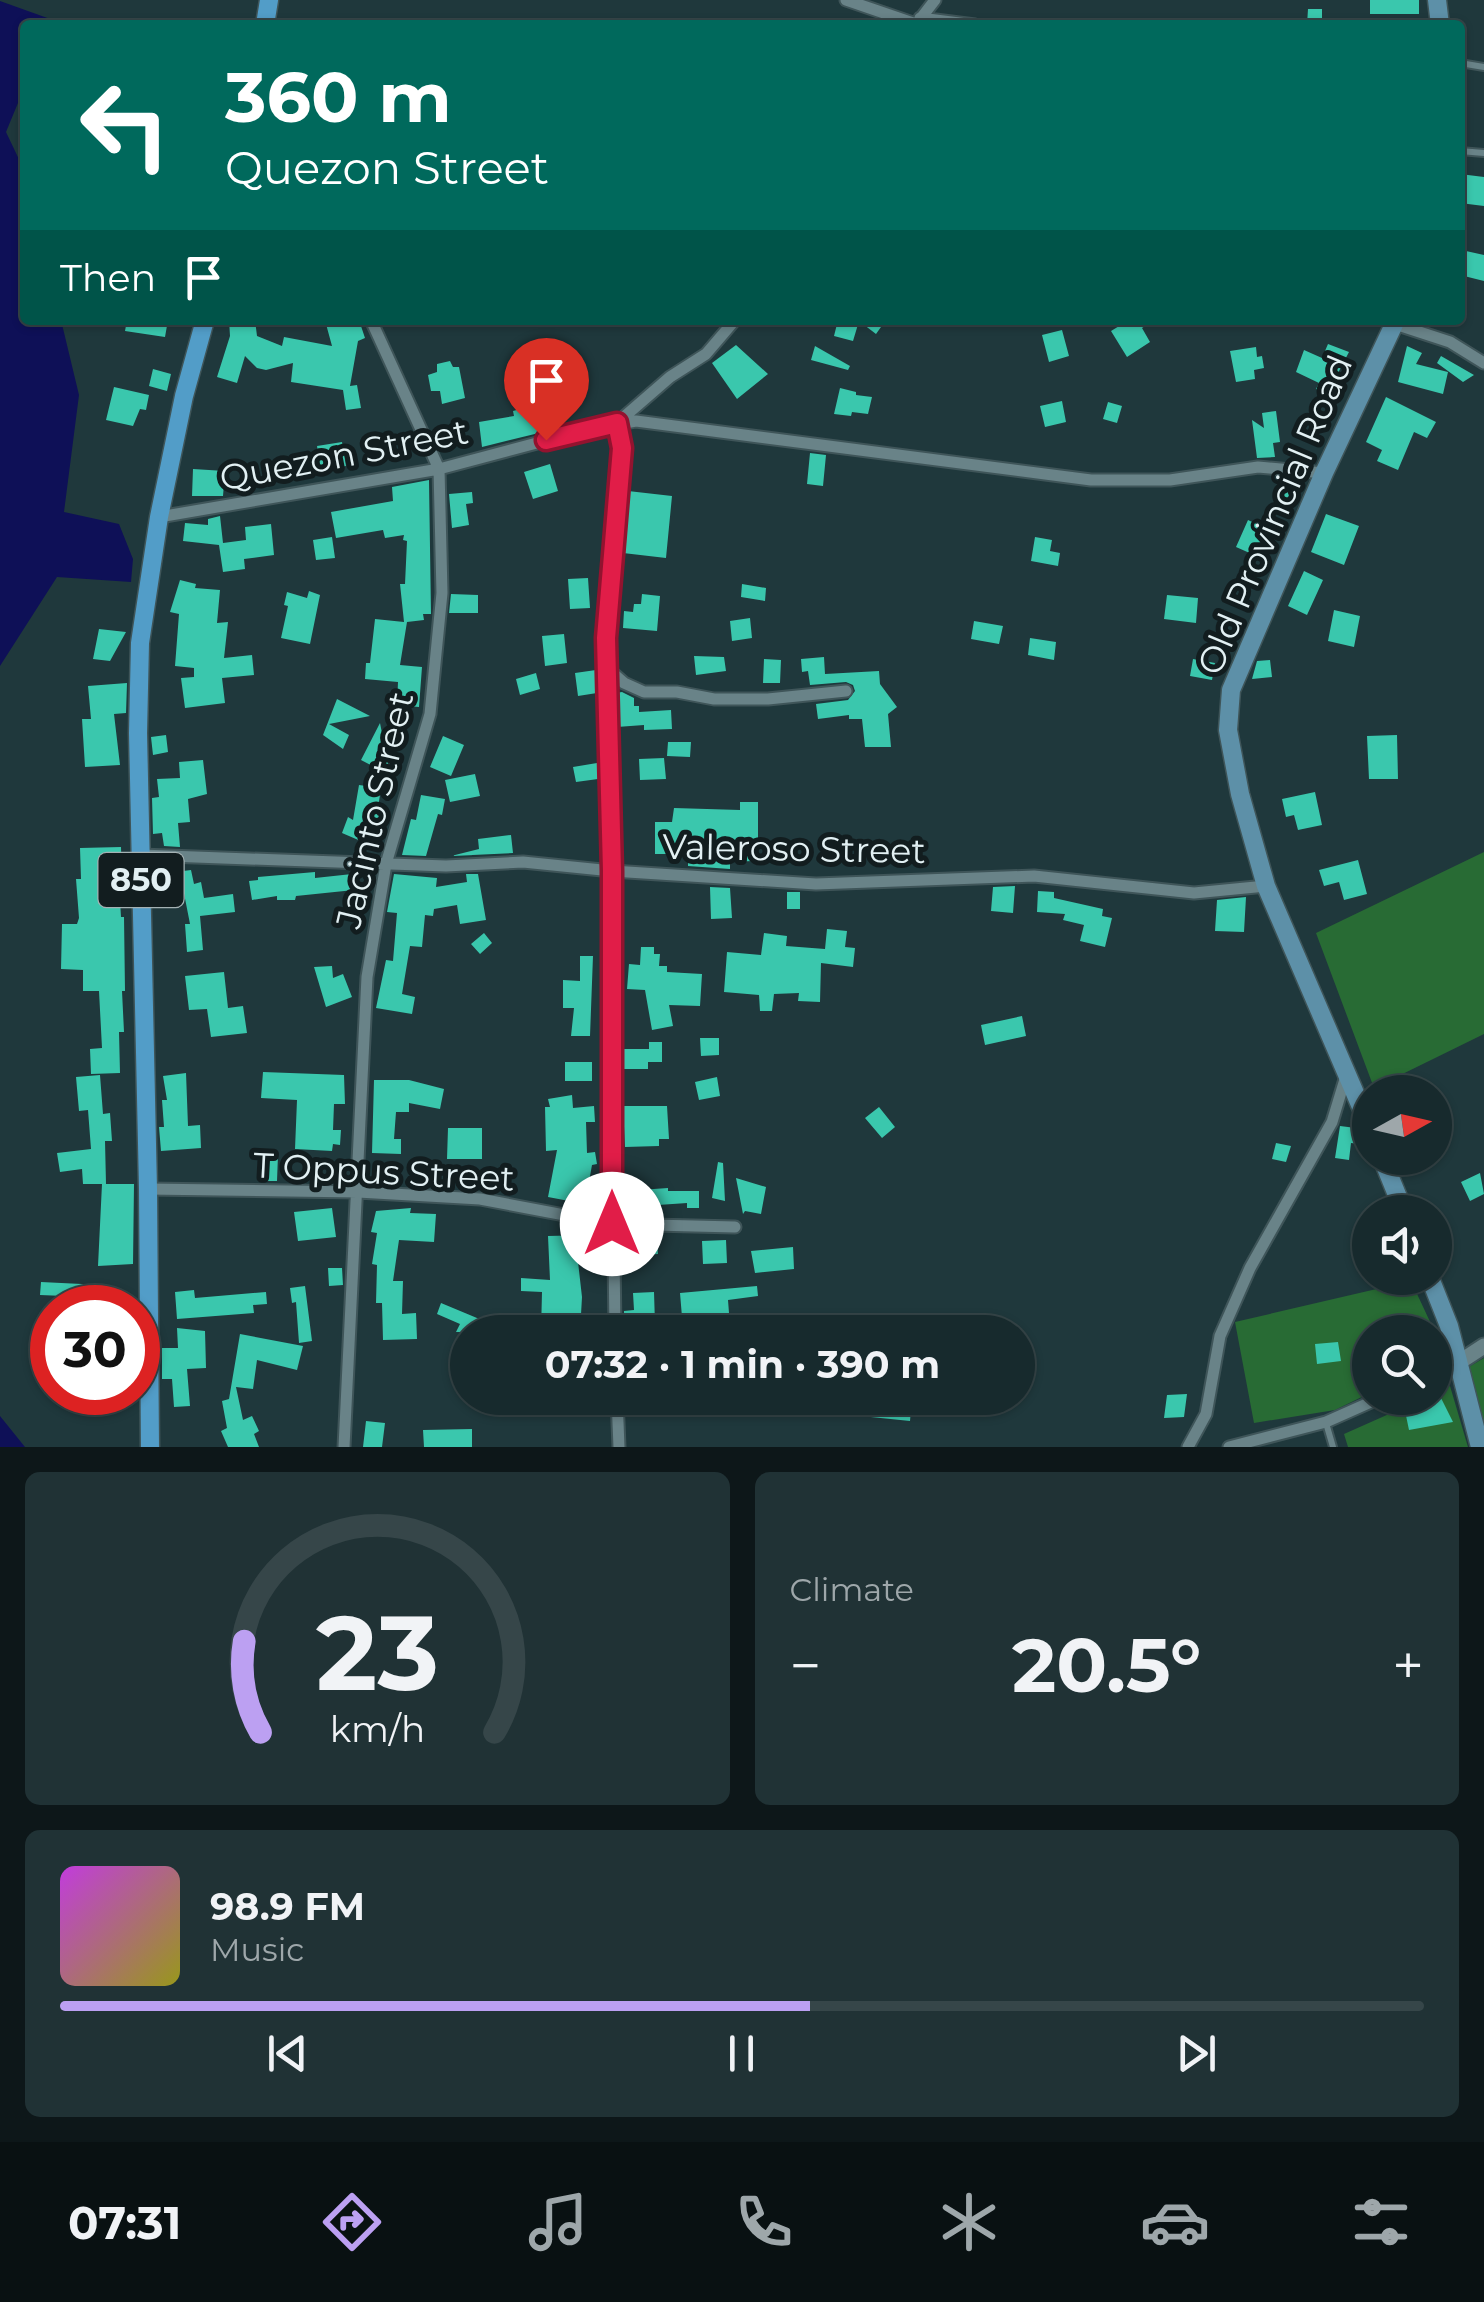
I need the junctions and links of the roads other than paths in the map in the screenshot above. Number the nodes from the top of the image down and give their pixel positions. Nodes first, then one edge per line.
1 (846, 0) edge
2 (936, 0) edge
3 (911, 20) edge
4 (919, 20) edge
5 (204, 325) edge
6 (372, 325) edge
7 (731, 325) edge
8 (1394, 325) edge
9 (1403, 325) edge
10 (1484, 363) edge
11 (617, 423) junction
12 (439, 470) junction
13 (1324, 473) junction
14 (159, 517) junction
15 (608, 669) junction
16 (846, 690) dead end
17 (141, 855) junction
18 (386, 864) junction
19 (612, 871) junction
20 (1266, 886) junction
21 (1348, 1072) junction
22 (1352, 1082) edge
23 (148, 1189) junction
24 (358, 1192) junction
25 (612, 1224) junction
26 (735, 1227) dead end
27 (1437, 1295) edge
28 (615, 1315) edge
29 (1484, 1346) edge
30 (1458, 1363) junction
31 (1452, 1366) edge
32 (1352, 1410) edge
33 (618, 1415) edge
34 (1326, 1422) junction
35 (150, 1447) edge
36 (344, 1447) edge
37 (619, 1447) edge
38 (1188, 1447) edge
39 (1229, 1447) edge
40 (1333, 1447) edge
41 (1480, 1447) edge

1 - 3 street
2 - 4 street
5 - 14 main road, 850
6 - 12 street, Jacinto Street
7 - 11 street, Quezon Street
8 - 13 main road, Old Provincial Road
9 - 10 street
11 - 12 street, Quezon Street
11 - 13 street
11 - 15 street
12 - 14 street, Quezon Street
12 - 18 street, Jacinto Street
13 - 20 main road, Old Provincial Road
14 - 17 main road, 850
15 - 16 street
15 - 19 street
17 - 18 street, Valeroso Street
17 - 23 main road, 850
18 - 19 street, Valeroso Street
18 - 24 street, Jacinto Street
19 - 20 street, Valeroso Street
19 - 25 street
20 - 21 main road, Old Provincial Road
21 - 22 main road, Old Provincial Road
21 - 38 street
23 - 24 street, T Oppus Street
23 - 35 main road, 850
24 - 25 street, T Oppus Street
24 - 36 street, Jacinto Street
25 - 26 street, T Oppus Street
25 - 28 street
27 - 30 main road
29 - 30 street
30 - 31 street
30 - 41 main road
32 - 34 street
33 - 37 street
34 - 39 street
34 - 40 lane

